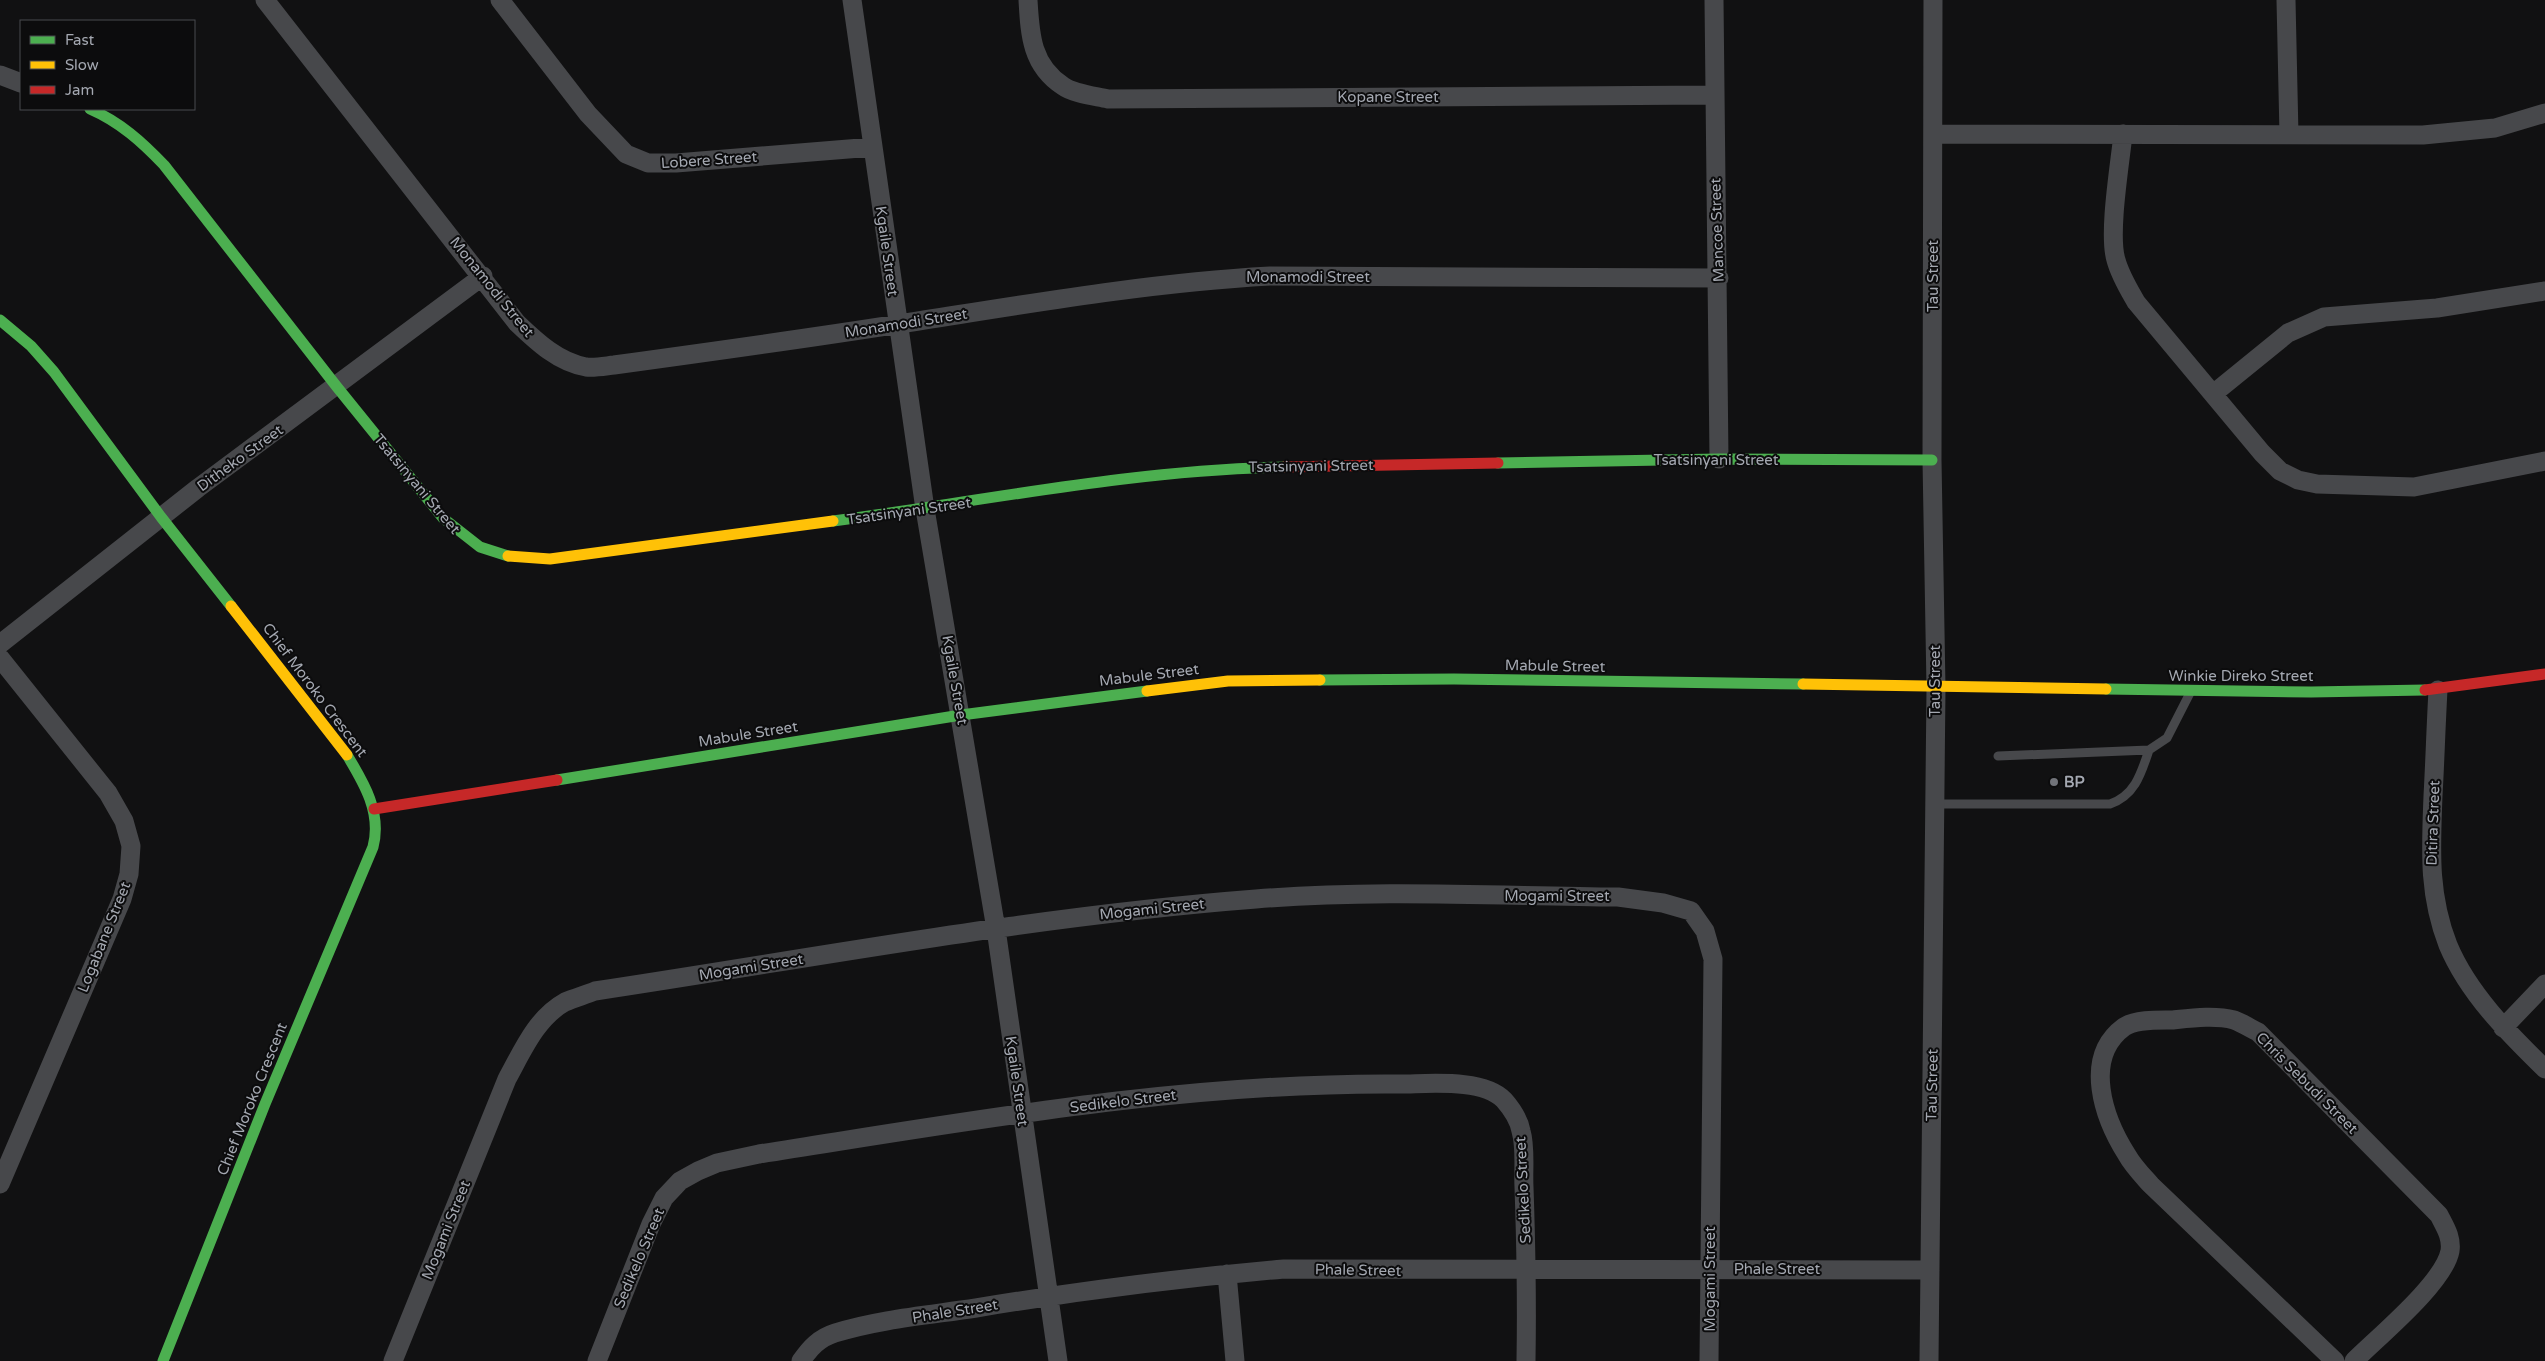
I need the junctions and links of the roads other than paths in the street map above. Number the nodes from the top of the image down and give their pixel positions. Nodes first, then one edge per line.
1 (265, 0) edge
2 (500, 0) edge
3 (852, 0) edge
4 (1028, 0) edge
5 (1714, 0) edge
6 (1933, 0) edge
7 (2286, 0) edge
8 (0, 75) edge
9 (20, 83) edge
10 (1714, 96) junction
11 (92, 110) edge
12 (2545, 113) edge
13 (1933, 134) junction
14 (2123, 134) junction
15 (2289, 135) junction
16 (873, 147) junction
17 (483, 276) junction
18 (1719, 278) junction
19 (2545, 291) edge
20 (0, 320) edge
21 (898, 324) junction
22 (337, 387) junction
23 (2213, 394) junction
24 (1719, 459) junction
25 (1932, 460) junction
26 (2545, 461) edge
27 (926, 509) junction
28 (161, 517) junction
29 (0, 644) edge
30 (0, 658) edge
31 (2545, 674) edge
32 (1936, 688) junction
33 (2438, 690) junction
34 (2192, 691) junction
35 (961, 715) junction
36 (2149, 750) junction
37 (1998, 756) dead end
38 (1935, 804) junction
39 (374, 809) junction
40 (996, 929) junction
41 (2545, 984) edge
42 (2503, 1028) junction
43 (2545, 1070) edge
44 (1021, 1113) junction
45 (0, 1184) edge
46 (1709, 1269) junction
47 (1930, 1270) junction
48 (1527, 1271) junction
49 (1227, 1274) junction
50 (1048, 1296) junction
51 (163, 1361) edge
52 (393, 1361) edge
53 (597, 1361) edge
54 (801, 1361) edge
55 (1058, 1361) edge
56 (1235, 1361) edge
57 (1526, 1361) edge
58 (1709, 1361) edge
59 (1929, 1361) edge
60 (2335, 1361) edge
61 (2354, 1361) edge

1 - 17 street, Monamodi Street
2 - 16 street, Lobere Street
3 - 16 street, Kgaile Street
4 - 10 street, Kopane Street
5 - 10 street, Mancoe Street
6 - 13 street, Tau Street
7 - 15 street
8 - 9 street
10 - 18 street, Mancoe Street
11 - 22 street, Tsatsinyani Street
12 - 15 street
13 - 14 street
13 - 25 street, Tau Street
14 - 15 street
14 - 23 street
16 - 21 street, Kgaile Street
17 - 21 street, Monamodi Street
17 - 22 street, Ditheko Street
18 - 21 street, Monamodi Street
18 - 24 street, Mancoe Street
19 - 23 street
20 - 28 street, Chief Moroko Crescent
21 - 27 street, Kgaile Street
22 - 27 street, Tsatsinyani Street
22 - 28 street, Ditheko Street
23 - 26 street
24 - 25 street, Tsatsinyani Street
24 - 27 street, Tsatsinyani Street
25 - 32 street, Tau Street
27 - 35 street, Kgaile Street
28 - 29 street, Ditheko Street
28 - 39 street, Chief Moroko Crescent
30 - 45 street, Logabane Street
31 - 33 street, Winkie Direko Street
32 - 34 street, Winkie Direko Street
32 - 35 street, Mabule Street
32 - 38 street, Tau Street
33 - 34 street, Winkie Direko Street
33 - 42 street, Ditira Street
34 - 36 lane
35 - 39 street, Mabule Street
35 - 40 street, Kgaile Street
36 - 37 lane
36 - 38 lane
38 - 47 street, Tau Street
39 - 51 street, Chief Moroko Crescent
40 - 44 street, Kgaile Street
40 - 46 street, Mogami Street
40 - 52 street, Mogami Street
41 - 42 street
42 - 43 street, Ditira Street
44 - 48 street, Sedikelo Street
44 - 50 street, Kgaile Street
44 - 53 street, Sedikelo Street
46 - 47 street, Phale Street
46 - 48 street, Phale Street
46 - 58 street, Mogami Street
47 - 59 street, Tau Street
48 - 49 street, Phale Street
48 - 57 street, Sedikelo Street
49 - 50 street, Phale Street
49 - 56 street
50 - 54 street, Phale Street
50 - 55 street, Kgaile Street
60 - 61 street, Chris Sebudi Street

